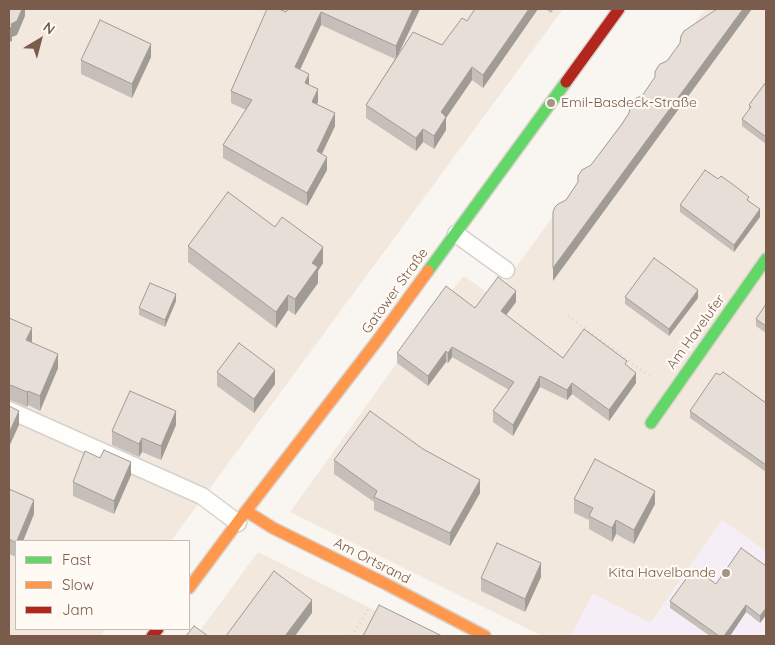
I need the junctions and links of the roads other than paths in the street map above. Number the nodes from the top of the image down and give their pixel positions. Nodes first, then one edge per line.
1 (620, 9) edge
2 (456, 234) junction
3 (766, 259) edge
4 (506, 270) dead end
5 (9, 410) edge
6 (651, 423) dead end
7 (242, 517) junction
8 (190, 587) edge
9 (485, 636) edge

1 - 2 main road, Gatower Straße
2 - 4 lane
2 - 7 main road, Gatower Straße
3 - 6 main road, Am Havelufer
5 - 7 lane
7 - 8 main road, Gatower Straße
7 - 9 main road, Am Ortsrand

